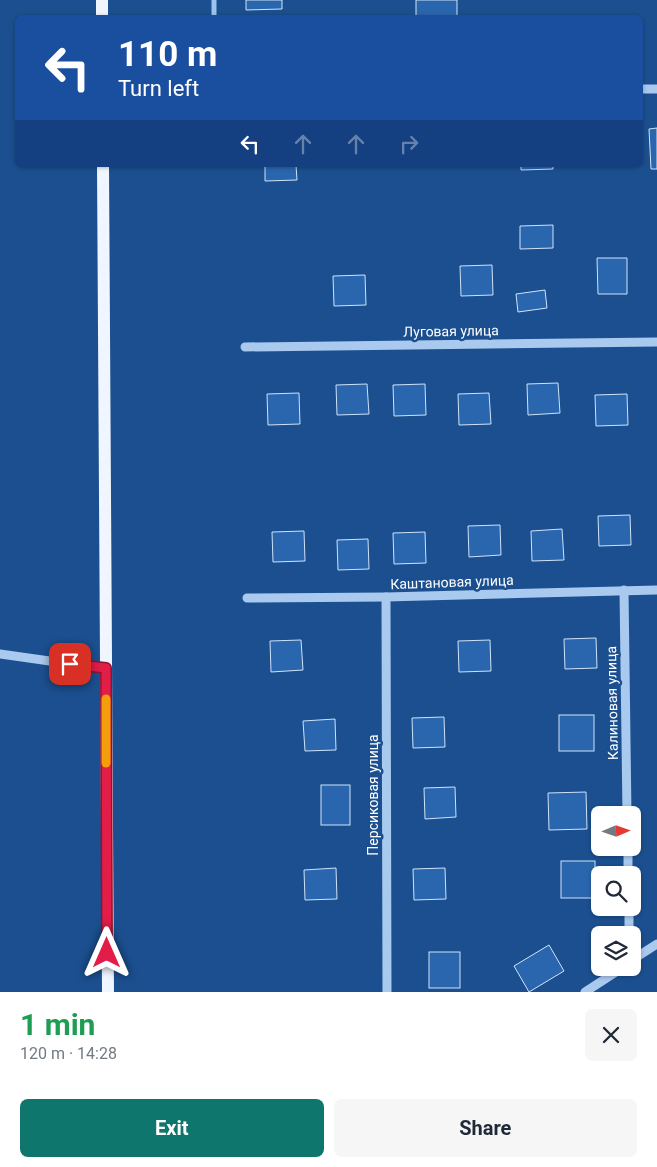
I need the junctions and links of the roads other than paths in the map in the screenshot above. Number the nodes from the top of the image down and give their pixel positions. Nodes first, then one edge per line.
1 (102, 0) edge
2 (102, 15) edge
3 (643, 89) edge
4 (657, 89) edge
5 (103, 167) edge
6 (657, 342) edge
7 (245, 347) dead end
8 (624, 590) junction
9 (657, 590) edge
10 (386, 597) junction
11 (247, 598) dead end
12 (0, 654) edge
13 (106, 668) junction
14 (627, 806) edge
15 (657, 944) edge
16 (641, 954) edge
17 (610, 976) edge
18 (108, 992) edge
19 (386, 992) edge
20 (585, 992) edge

1 - 2 main road
3 - 4 lane
5 - 13 main road
6 - 7 lane, Луговая улица
8 - 9 lane, Каштановая улица
8 - 10 lane, Каштановая улица
8 - 14 lane, Калиновая улица
10 - 11 lane, Каштановая улица
10 - 19 lane, Персиковая улица
12 - 13 lane
13 - 18 main road
15 - 16 lane
17 - 20 lane

